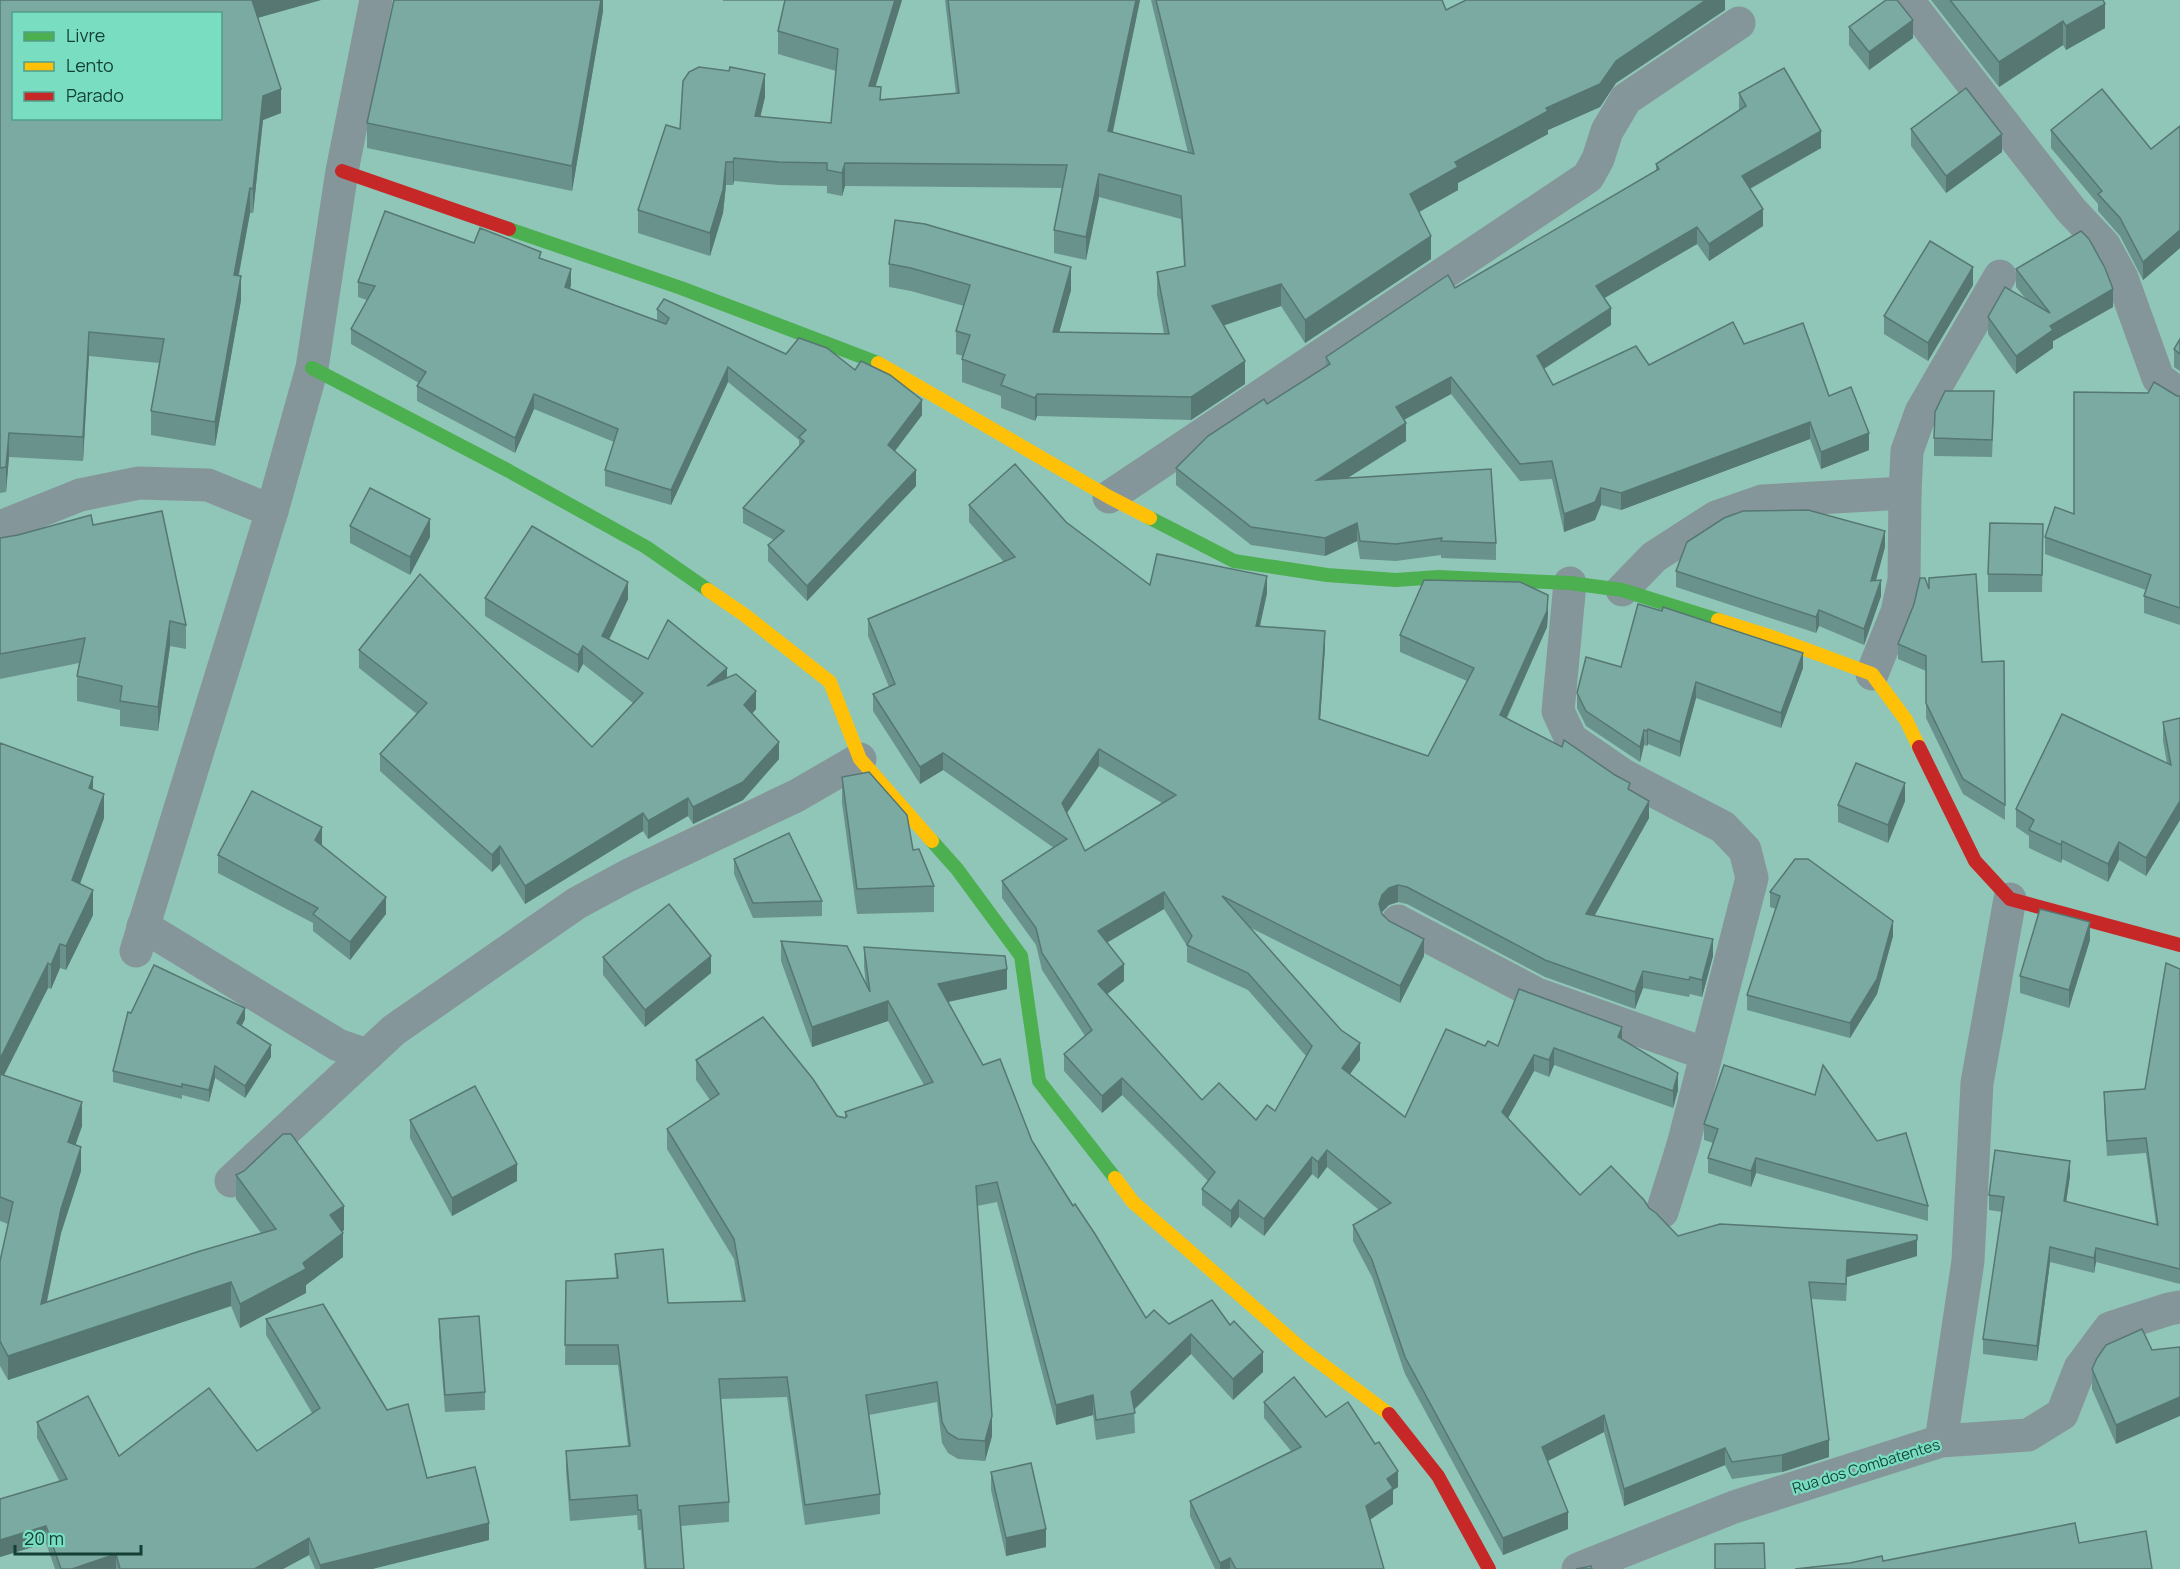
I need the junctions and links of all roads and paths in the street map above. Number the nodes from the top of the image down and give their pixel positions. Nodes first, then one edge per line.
1 (376, 0) edge
2 (1908, 1) edge
3 (1739, 23) dead end
4 (342, 171) junction
5 (2000, 276) dead end
6 (312, 368) junction
7 (2180, 395) edge
8 (1905, 493) junction
9 (1108, 496) junction
10 (272, 511) junction
11 (0, 527) edge
12 (1570, 583) junction
13 (1622, 590) junction
14 (1872, 674) junction
15 (861, 759) junction
16 (2010, 899) junction
17 (1398, 921) dead end
18 (2180, 945) edge
19 (1706, 1054) junction
20 (367, 1055) junction
21 (231, 1181) dead end
22 (1662, 1212) dead end
23 (2180, 1307) edge
24 (1941, 1442) junction
25 (1489, 1569) edge
26 (1578, 1569) edge

1 - 4 street
2 - 7 street
3 - 9 street
4 - 6 street
4 - 9 street
5 - 8 street
6 - 10 street
6 - 15 street
8 - 13 street
8 - 14 street
9 - 12 street
10 - 11 street
10 - 20 street
12 - 13 street
12 - 19 street
13 - 14 street
14 - 16 street
15 - 20 street
15 - 25 street
16 - 18 street
16 - 24 street
17 - 19 street
19 - 22 street
20 - 21 street
23 - 24 street, Rua dos Combatentes
24 - 26 street, Rua dos Combatentes

